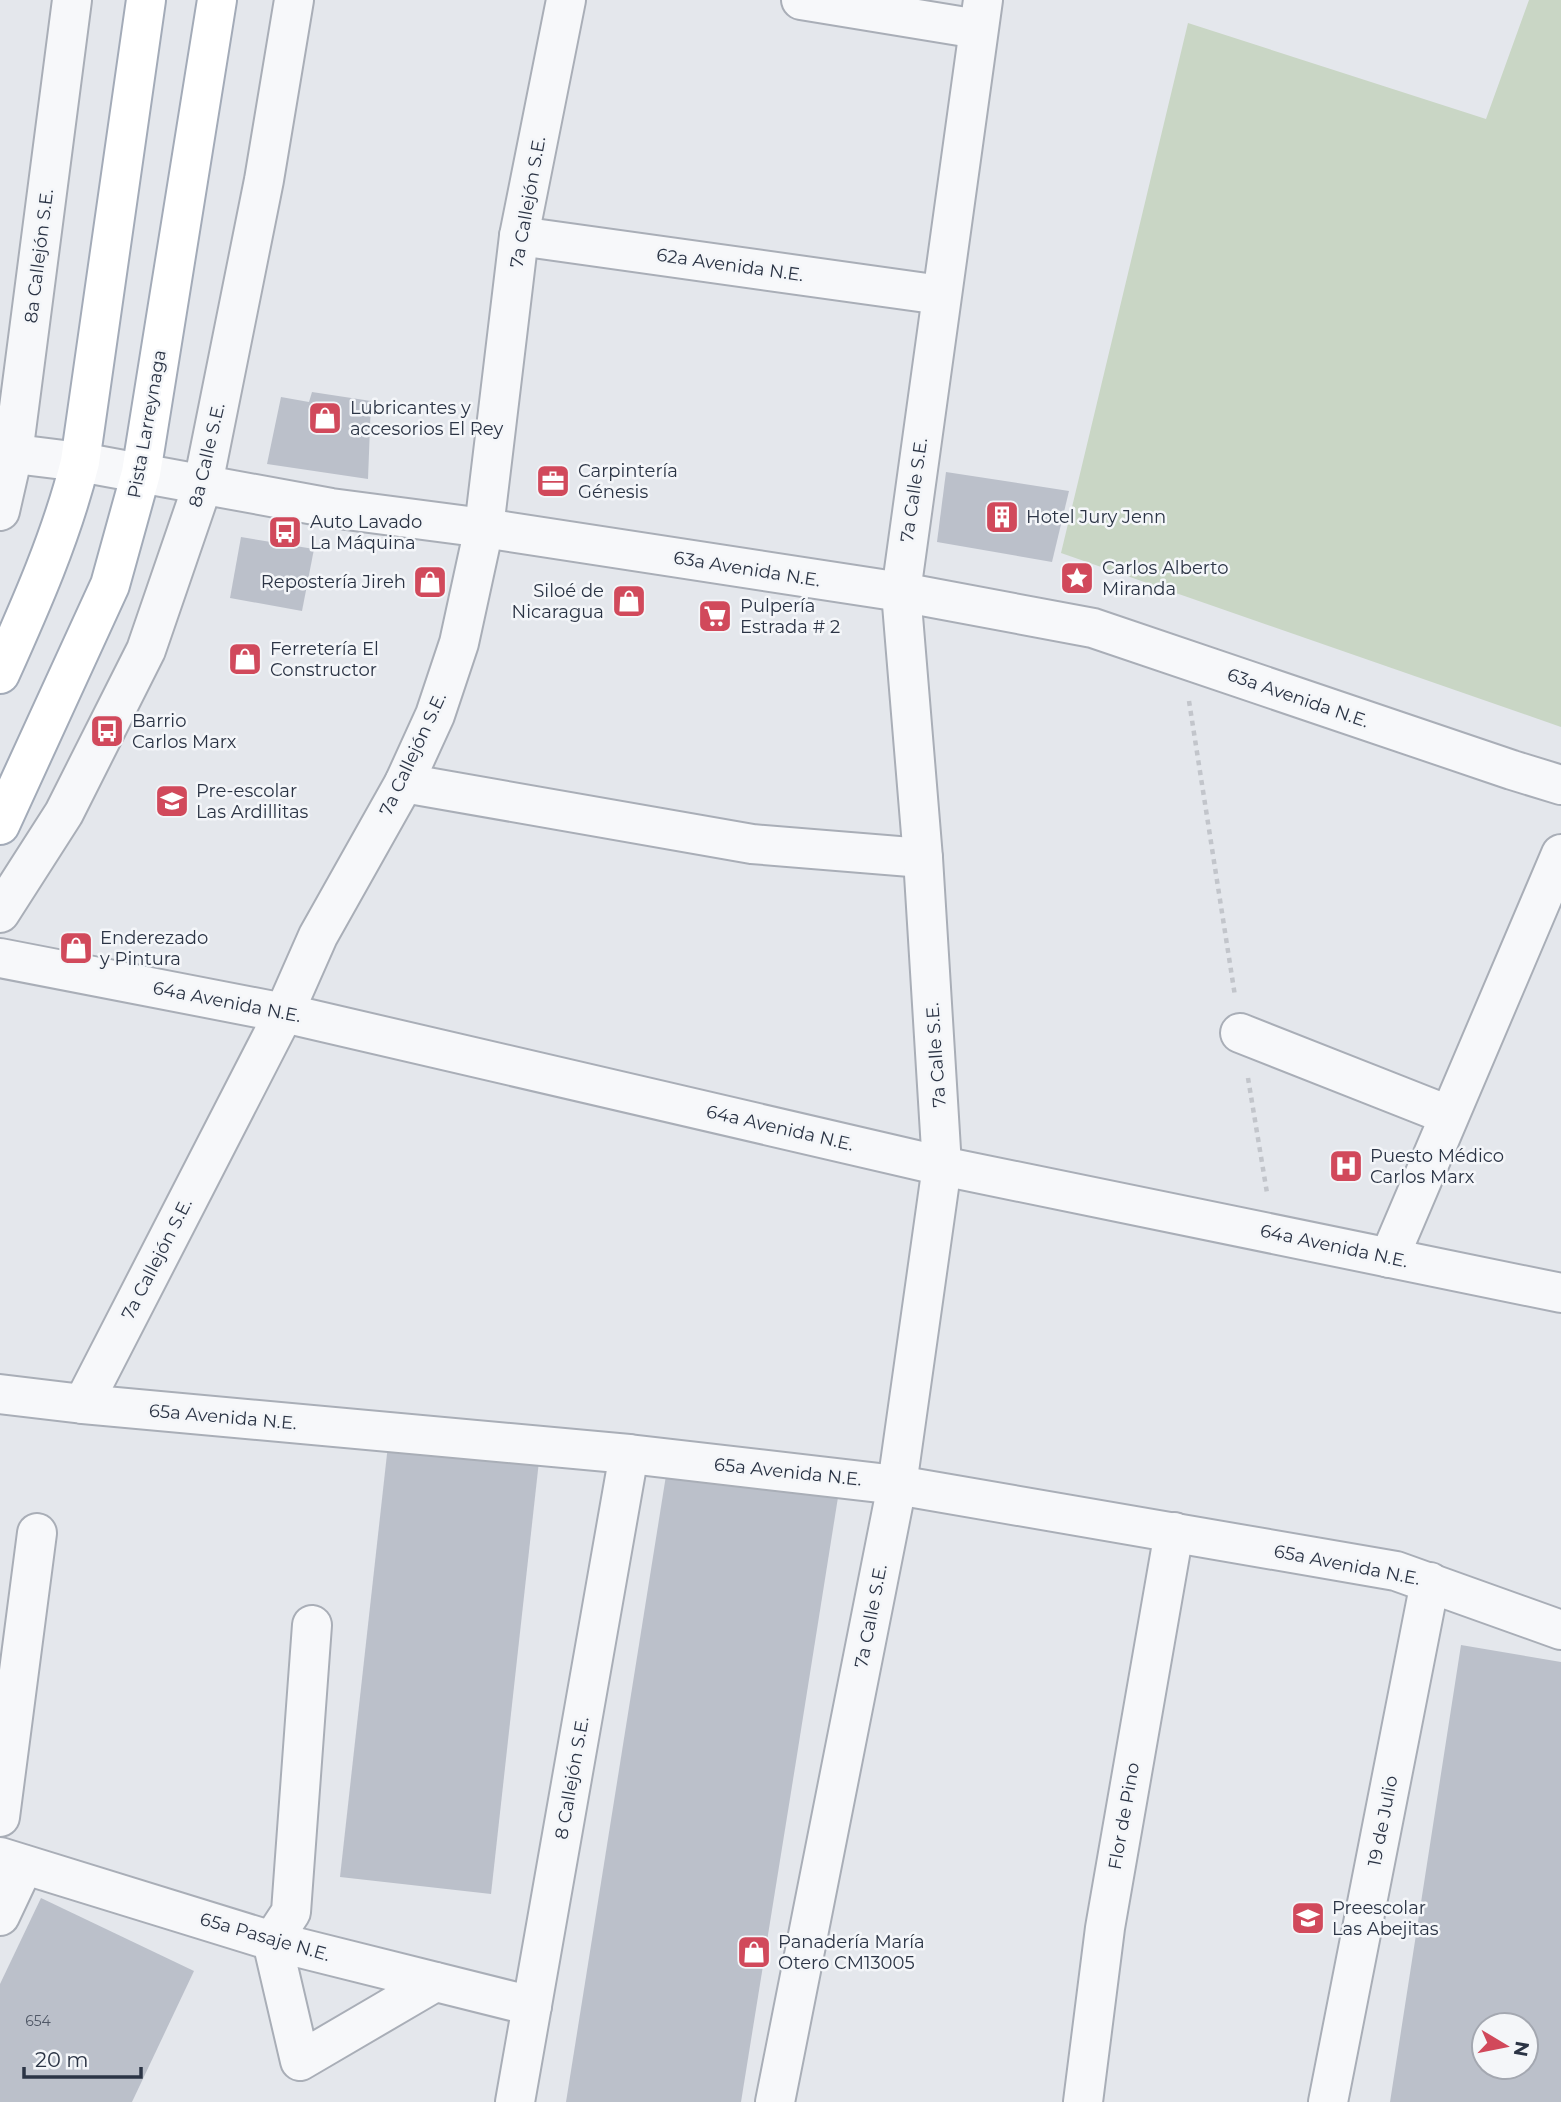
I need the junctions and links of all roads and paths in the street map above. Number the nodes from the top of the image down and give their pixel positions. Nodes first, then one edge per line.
1 (72, 0) edge
2 (146, 0) edge
3 (217, 0) edge
4 (294, 0) edge
5 (566, 0) edge
6 (801, 0) edge
7 (980, 15) edge
8 (519, 236) junction
9 (940, 295) junction
10 (7, 453) edge
11 (80, 462) junction
12 (141, 472) junction
13 (203, 484) junction
14 (0, 511) edge
15 (484, 528) junction
16 (901, 592) junction
17 (1183, 658) junction
18 (0, 674) edge
19 (404, 783) junction
20 (1561, 785) edge
21 (0, 825) edge
22 (1561, 854) edge
23 (923, 858) junction
24 (0, 913) edge
25 (0, 958) edge
26 (284, 1013) junction
27 (1240, 1033) junction
28 (1448, 1115) junction
29 (942, 1166) junction
30 (1274, 1234) junction
31 (1389, 1258) junction
32 (1561, 1293) edge
33 (0, 1394) edge
34 (83, 1404) junction
35 (629, 1454) junction
36 (897, 1485) junction
37 (1174, 1532) junction
38 (37, 1533) dead end
39 (1430, 1582) junction
40 (312, 1625) dead end
41 (1561, 1630) edge
42 (0, 1817) edge
43 (12, 1861) edge
44 (0, 1916) edge
45 (272, 1941) junction
46 (435, 1982) junction
47 (532, 2006) junction
48 (515, 2102) edge
49 (775, 2102) edge
50 (1083, 2102) edge
51 (1328, 2102) edge

1 - 10 street, 8a Callejón S.E.
2 - 11 main road
3 - 12 main road, Pista Larreynaga
4 - 13 street, 8a Calle S.E.
5 - 8 street, 7a Callejón S.E.
6 - 7 street
7 - 9 street, 7a Calle S.E.
8 - 9 street, 62a Avenida N.E.
8 - 15 street, 7a Callejón S.E.
9 - 16 street, 7a Calle S.E.
10 - 11 street
10 - 14 street, 8a Callejón S.E.
11 - 12 street, 63a Avenida N.E.
11 - 18 main road
12 - 13 street, 63a Avenida N.E.
12 - 21 main road, Pista Larreynaga
13 - 15 street, 63a Avenida N.E.
13 - 24 street, 8a Calle S.E.
15 - 16 street, 63a Avenida N.E.
15 - 19 street, 7a Callejón S.E.
16 - 17 street, 63a Avenida N.E.
16 - 23 street, 7a Calle S.E.
17 - 20 street, 63a Avenida N.E.
17 - 27 path
19 - 23 street
19 - 26 street, 7a Callejón S.E.
22 - 28 street
23 - 29 street, 7a Calle S.E.
25 - 26 street, 64a Avenida N.E.
26 - 29 street, 64a Avenida N.E.
26 - 34 street, 7a Callejón S.E.
27 - 28 street
27 - 30 path
28 - 31 street
29 - 30 street, 64a Avenida N.E.
29 - 36 street, 7a Calle S.E.
30 - 31 street, 64a Avenida N.E.
31 - 32 street, 64a Avenida N.E.
33 - 34 street, 65a Avenida N.E.
34 - 35 street, 65a Avenida N.E.
35 - 36 street, 65a Avenida N.E.
35 - 47 street, 8 Callejón S.E.
36 - 37 street, 65a Avenida N.E.
36 - 49 street, 7a Calle S.E.
37 - 39 street, 65a Avenida N.E.
37 - 50 street, Flor de Pino
38 - 42 street
39 - 41 street, 65a Avenida N.E.
39 - 51 street, 19 de Julio
40 - 45 street
43 - 44 street
43 - 45 street, 65a Pasaje N.E.
45 - 46 street, 65a Pasaje N.E.
45 - 46 street
46 - 47 street, 65a Pasaje N.E.
47 - 48 street, 8 Callejón S.E.

